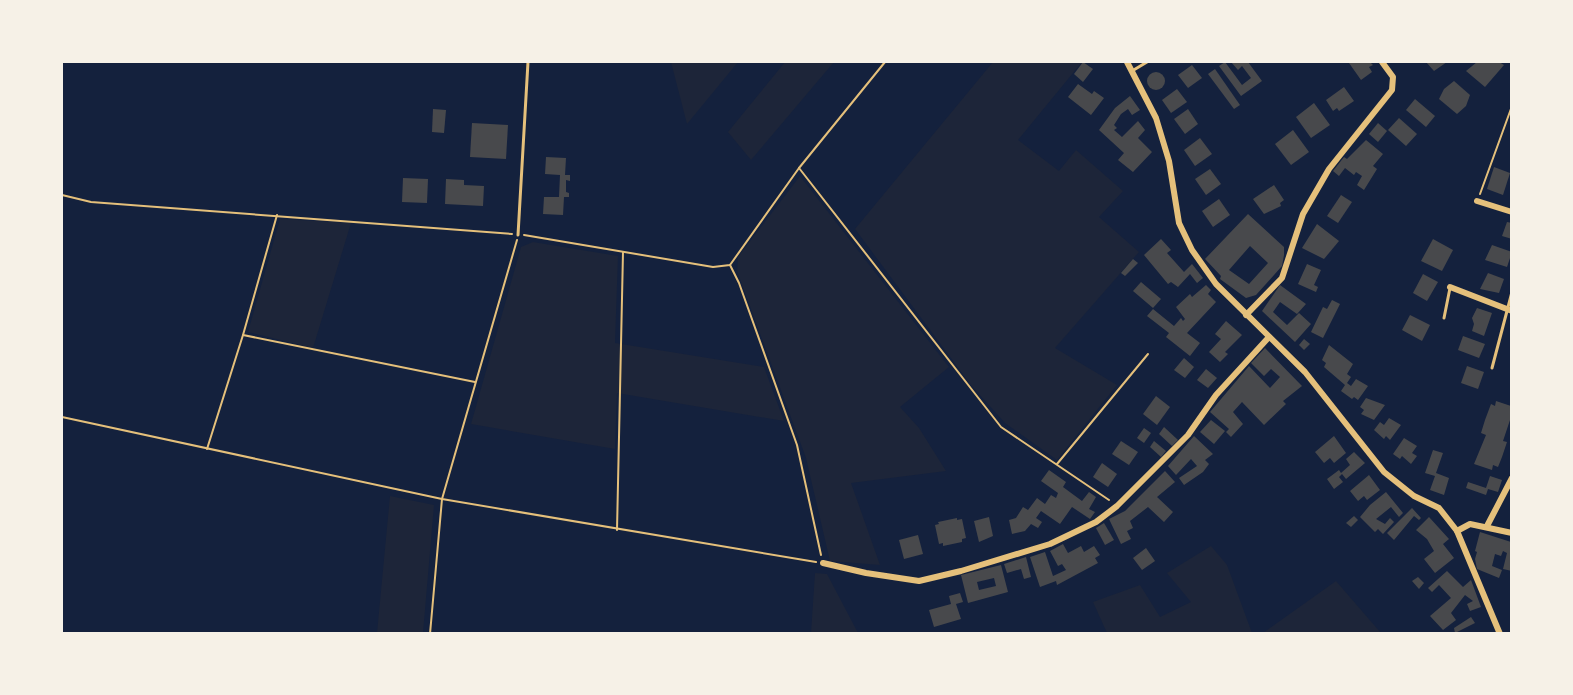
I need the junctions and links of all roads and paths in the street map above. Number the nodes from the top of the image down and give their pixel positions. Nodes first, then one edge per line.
1 (528, 62) edge
2 (885, 62) edge
3 (1127, 62) edge
4 (1147, 62) edge
5 (1382, 62) edge
6 (1132, 71) junction
7 (1512, 106) edge
8 (799, 168) junction
9 (62, 195) edge
10 (1478, 201) joint
11 (1512, 212) edge
12 (277, 215) junction
13 (518, 235) junction
14 (623, 252) junction
15 (730, 266) junction
16 (1450, 287) joint
17 (1512, 292) edge
18 (1508, 310) edge
19 (1246, 315) junction
20 (1444, 318) dead end
21 (243, 336) junction
22 (1269, 336) junction
23 (1148, 354) dead end
24 (1492, 368) dead end
25 (475, 382) junction
26 (62, 417) edge
27 (207, 449) junction
28 (1057, 464) junction
29 (1512, 478) edge
30 (442, 499) junction
31 (1117, 506) junction
32 (1487, 526) junction
33 (617, 530) junction
34 (1457, 531) junction
35 (1512, 533) edge
36 (823, 563) junction
37 (430, 633) edge
38 (1500, 633) edge

1 - 13 lane
2 - 8 path
3 - 6 street
4 - 6 lane
5 - 19 street
6 - 19 street
7 - 10 path
8 - 15 path
8 - 28 path
9 - 12 path
10 - 11 street
12 - 13 path
12 - 21 path
13 - 14 path
13 - 25 path
14 - 15 path
14 - 33 path
15 - 36 path
16 - 18 street
16 - 20 lane
17 - 18 lane
18 - 24 lane
19 - 22 street
21 - 25 path
21 - 27 path
22 - 31 street
22 - 34 street
23 - 28 path
25 - 30 path
26 - 27 path
27 - 30 path
28 - 31 path
29 - 32 street
30 - 33 path
30 - 37 path
31 - 36 street
32 - 34 street
32 - 35 street
33 - 36 path
34 - 38 street

